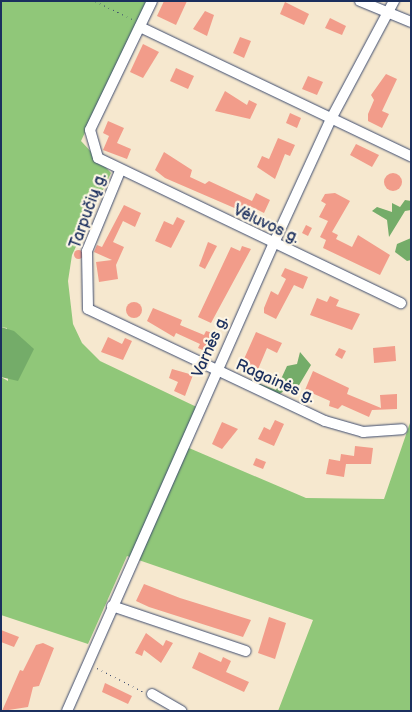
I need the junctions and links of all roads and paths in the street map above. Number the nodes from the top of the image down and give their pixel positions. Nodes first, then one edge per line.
1 (95, 1) edge
2 (152, 1) edge
3 (360, 1) edge
4 (394, 1) edge
5 (387, 13) junction
6 (411, 22) edge
7 (140, 27) junction
8 (332, 117) junction
9 (411, 156) edge
10 (120, 172) junction
11 (272, 245) junction
12 (401, 303) dead end
13 (88, 309) joint
14 (216, 371) junction
15 (402, 429) dead end
16 (112, 606) junction
17 (246, 651) dead end
18 (88, 662) junction
19 (152, 694) joint
20 (67, 711) edge
21 (182, 711) edge

1 - 7 path
2 - 7 street, Tarpučių g.
3 - 5 street
4 - 5 street, Varnės g.
5 - 6 street
5 - 8 street, Varnės g.
7 - 8 street
7 - 10 street, Tarpučių g.
8 - 9 street
8 - 11 street, Varnės g.
10 - 11 street, Vėluvos g.
10 - 13 street, Tarpučių g.
11 - 12 street, Vėluvos g.
11 - 14 street, Varnės g.
13 - 14 street, Ragainės g.
14 - 15 street, Ragainės g.
14 - 16 street, Varnės g.
16 - 17 street
16 - 18 street, Varnės g.
18 - 19 path
18 - 20 street, Varnės g.
19 - 21 street

